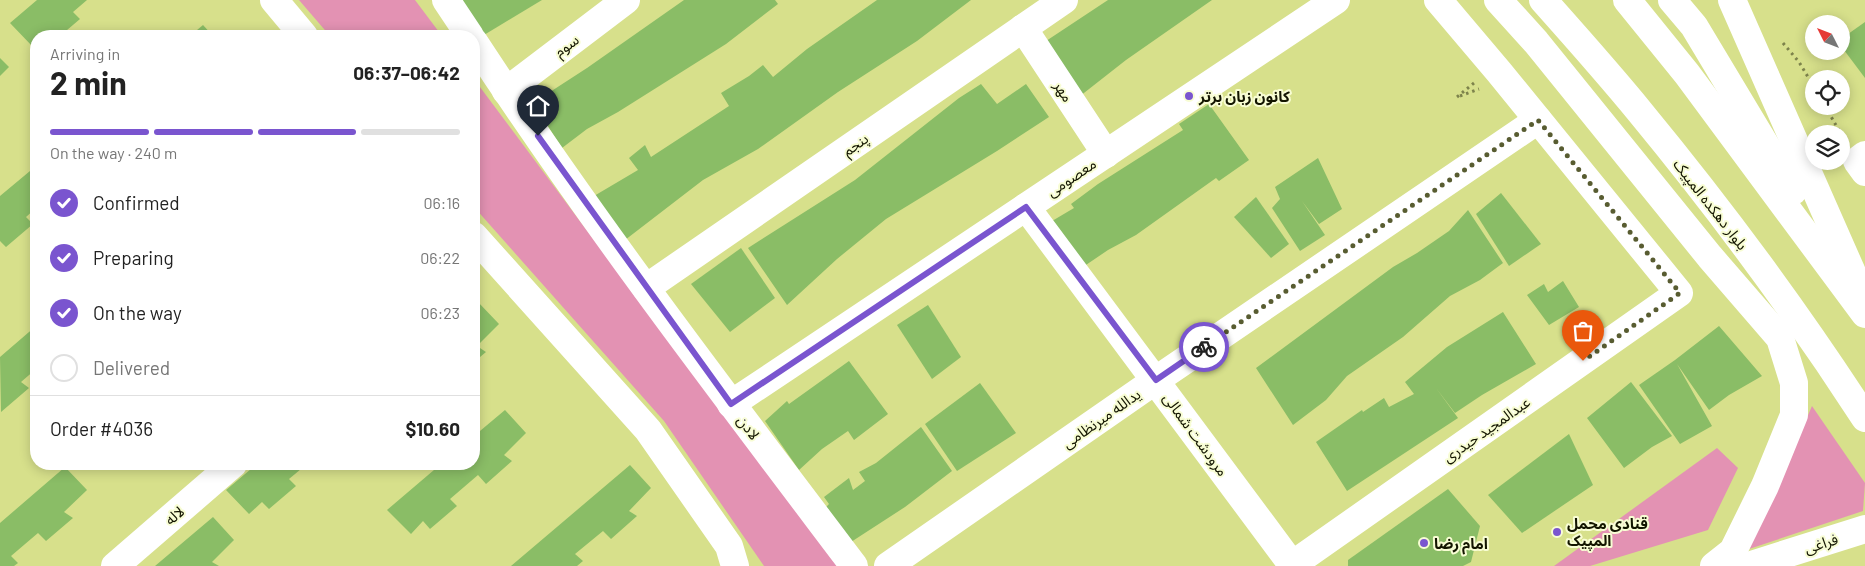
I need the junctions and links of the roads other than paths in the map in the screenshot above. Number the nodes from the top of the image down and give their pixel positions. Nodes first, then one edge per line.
1 (274, 0) edge
2 (446, 0) edge
3 (626, 0) edge
4 (1064, 0) edge
5 (1336, 0) edge
6 (1438, 0) edge
7 (1498, 0) edge
8 (1544, 0) edge
9 (1627, 0) edge
10 (1672, 0) edge
11 (1732, 0) edge
12 (1023, 28) junction
13 (299, 30) edge
14 (466, 30) edge
15 (480, 51) edge
16 (506, 91) junction
17 (1538, 120) junction
18 (1106, 154) junction
19 (1026, 207) junction
20 (1738, 236) junction
21 (480, 249) edge
22 (646, 288) junction
23 (1865, 302) edge
24 (1865, 310) edge
25 (1865, 314) edge
26 (1780, 338) junction
27 (1156, 380) junction
28 (1844, 386) junction
29 (731, 404) junction
30 (1865, 418) edge
31 (226, 470) edge
32 (1865, 529) edge
33 (1784, 562) edge
34 (1292, 565) edge
35 (115, 566) edge
36 (735, 566) edge
37 (854, 566) edge
38 (888, 566) edge
39 (1714, 566) edge
40 (1748, 566) edge

1 - 13 street
2 - 14 street
3 - 16 street, سوم
4 - 12 street, پنجم
5 - 18 street, معصومی
6 - 17 street
7 - 26 street
8 - 20 street, بلوار دهکده المپیک
9 - 25 street
10 - 24 street
11 - 23 street
12 - 18 street, مهر
12 - 22 street, پنجم
15 - 16 street, لادن
16 - 22 street, لادن
17 - 27 street, یدالله میرنظامی
17 - 34 street, عبدالمجید حیدری
18 - 19 street, معصومی
19 - 27 street, مرودشت شمالی
19 - 29 street, معصومی
20 - 26 street
20 - 28 street, بلوار دهکده المپیک
21 - 36 street
22 - 29 street, لادن
26 - 28 street
26 - 39 street
27 - 34 street, مرودشت شمالی
27 - 38 street, یدالله میرنظامی
28 - 30 street, بلوار دهکده المپیک
29 - 37 street, لادن
31 - 35 street, لاله
32 - 33 street, فراغی
33 - 40 street, فراغی

